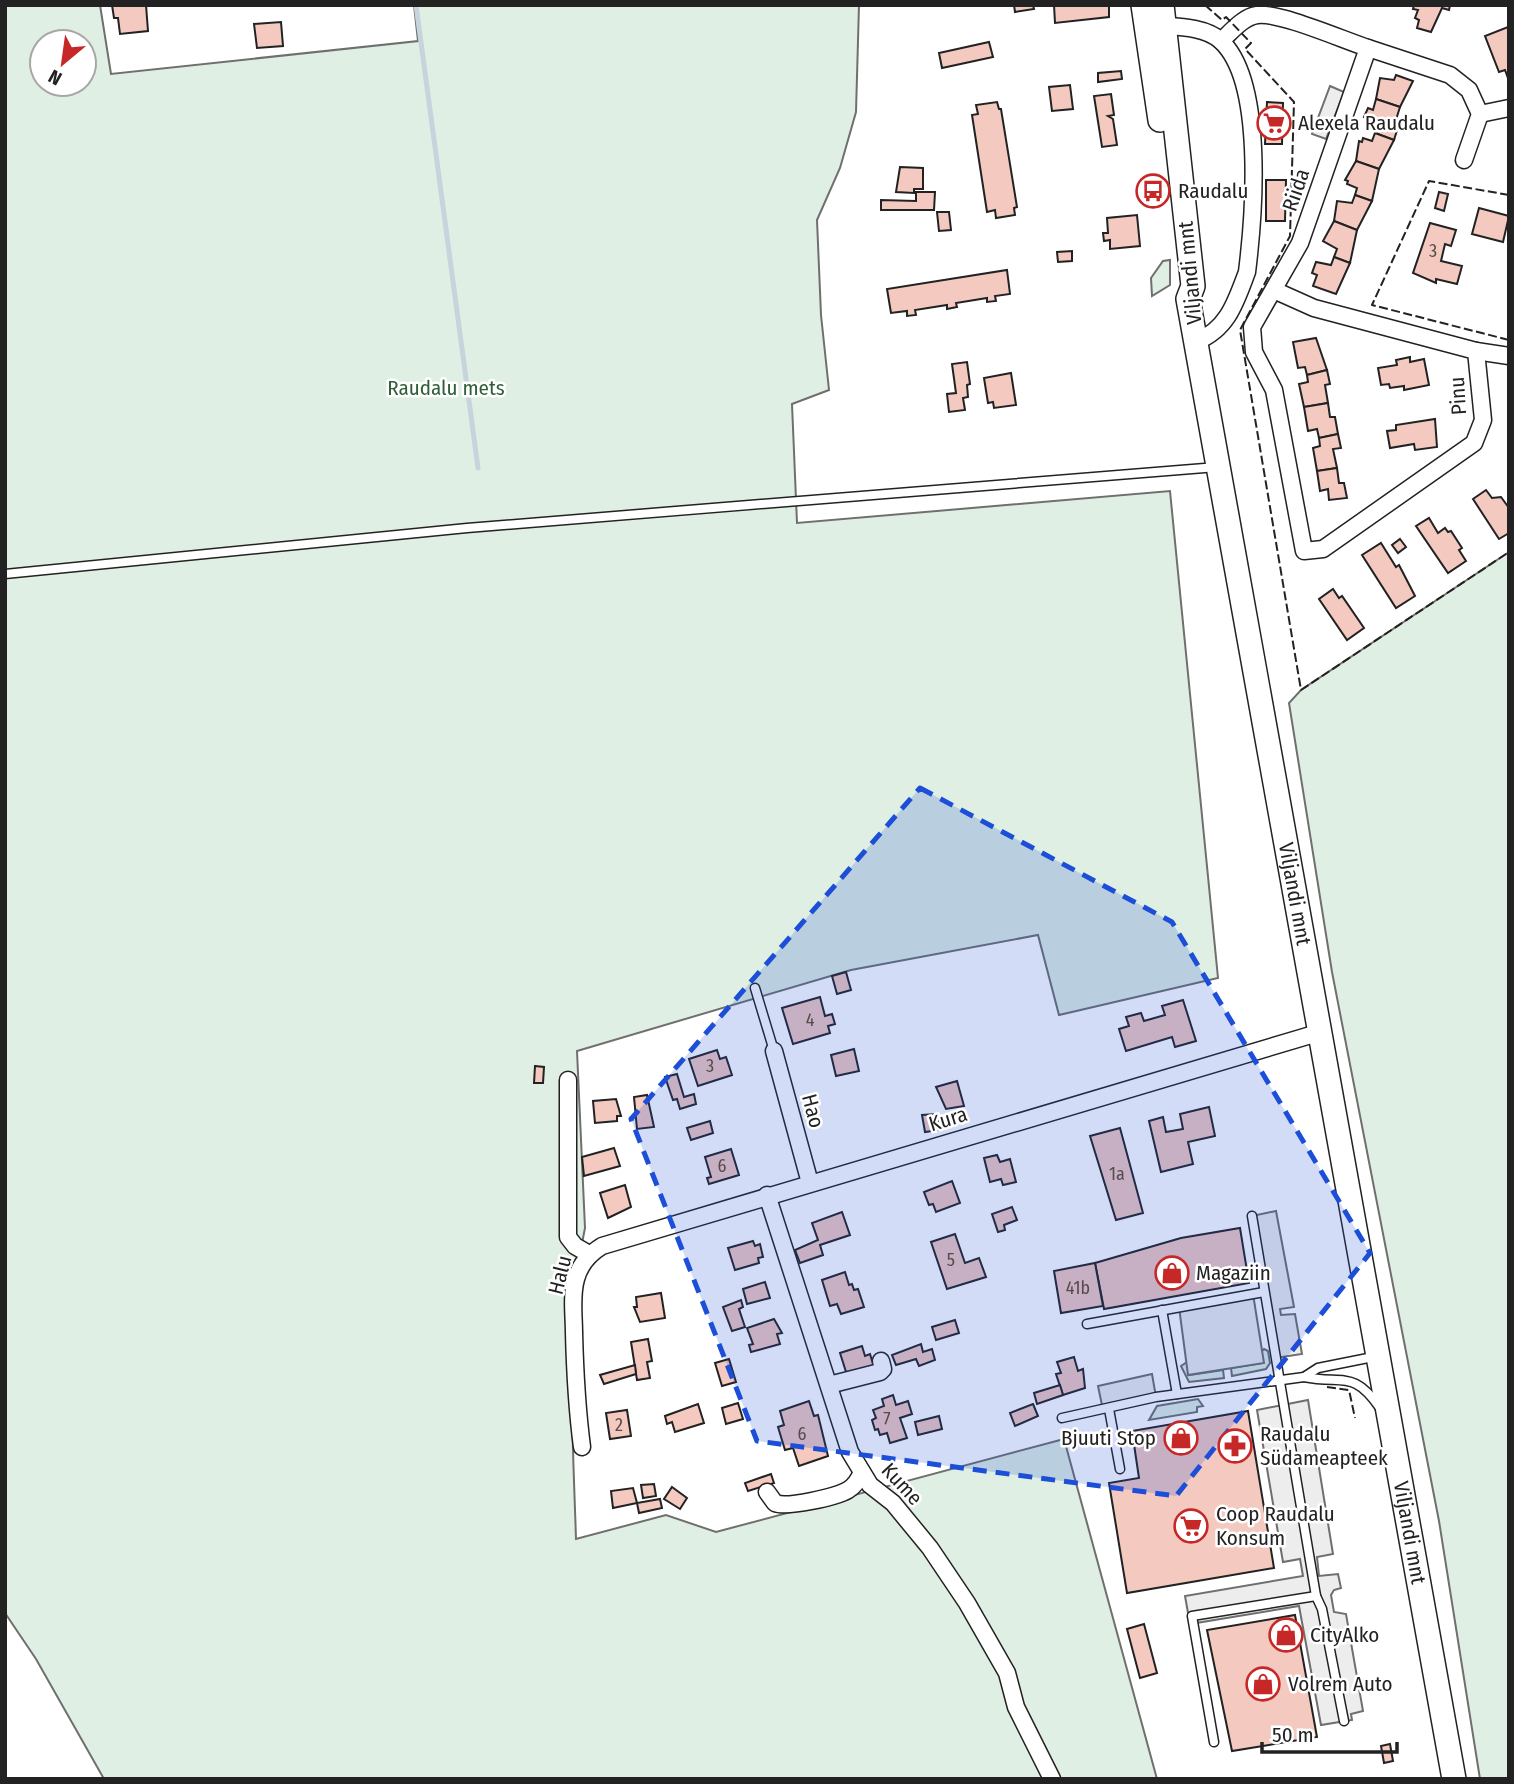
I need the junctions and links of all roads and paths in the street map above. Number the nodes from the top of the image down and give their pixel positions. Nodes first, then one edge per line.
1 (1154, 16) edge
2 (1221, 41) junction
3 (1368, 48) junction
4 (1509, 107) edge
5 (1480, 114) junction
6 (1464, 160) dead end
7 (1276, 291) junction
8 (1197, 341) junction
9 (1476, 351) junction
10 (1509, 356) edge
11 (1220, 466) junction
12 (1304, 551) joint
13 (5, 574) edge
14 (755, 988) dead end
15 (1321, 1032) junction
16 (774, 1051) joint
17 (568, 1080) dead end
18 (810, 1183) junction
19 (768, 1195) junction
20 (1252, 1216) dead end
21 (589, 1254) junction
22 (1264, 1292) junction
23 (1162, 1310) junction
24 (1087, 1324) dead end
25 (1378, 1356) junction
26 (881, 1361) dead end
27 (1304, 1377) junction
28 (1278, 1380) junction
29 (829, 1385) junction
30 (1177, 1394) junction
31 (1109, 1409) junction
32 (1062, 1418) dead end
33 (1391, 1423) junction
34 (582, 1447) dead end
35 (1120, 1469) dead end
36 (863, 1472) junction
37 (767, 1492) dead end
38 (1316, 1597) junction
39 (1344, 1721) dead end
40 (1214, 1742) dead end
41 (1052, 1779) edge
42 (1454, 1779) edge

1 - 2 street
1 - 8 main road, Viljandi mnt
2 - 3 street
2 - 8 street
3 - 5 street
3 - 7 street, Riida
4 - 5 street
5 - 6 street
7 - 9 street, Pinu
7 - 12 street, Riida
8 - 11 main road, Viljandi mnt
9 - 10 street
9 - 12 street, Pinu
11 - 13 lane
11 - 15 main road, Viljandi mnt
14 - 16 lane
15 - 18 street, Kura
15 - 25 main road, Viljandi mnt
16 - 18 street, Hao
17 - 21 street, Halu
18 - 19 street, Kura
19 - 21 street, Kura
19 - 29 street, Kume
20 - 22 lane
21 - 34 street, Halu
22 - 23 lane
22 - 28 lane
23 - 24 lane
23 - 30 lane
25 - 27 lane
25 - 33 main road, Viljandi mnt
26 - 29 street
27 - 28 lane
27 - 33 lane
28 - 30 lane
28 - 38 lane
29 - 36 street, Kume
30 - 31 lane
31 - 32 lane
31 - 35 lane
33 - 42 main road, Viljandi mnt
36 - 37 street
36 - 41 street, Kume
38 - 39 lane
38 - 40 lane

